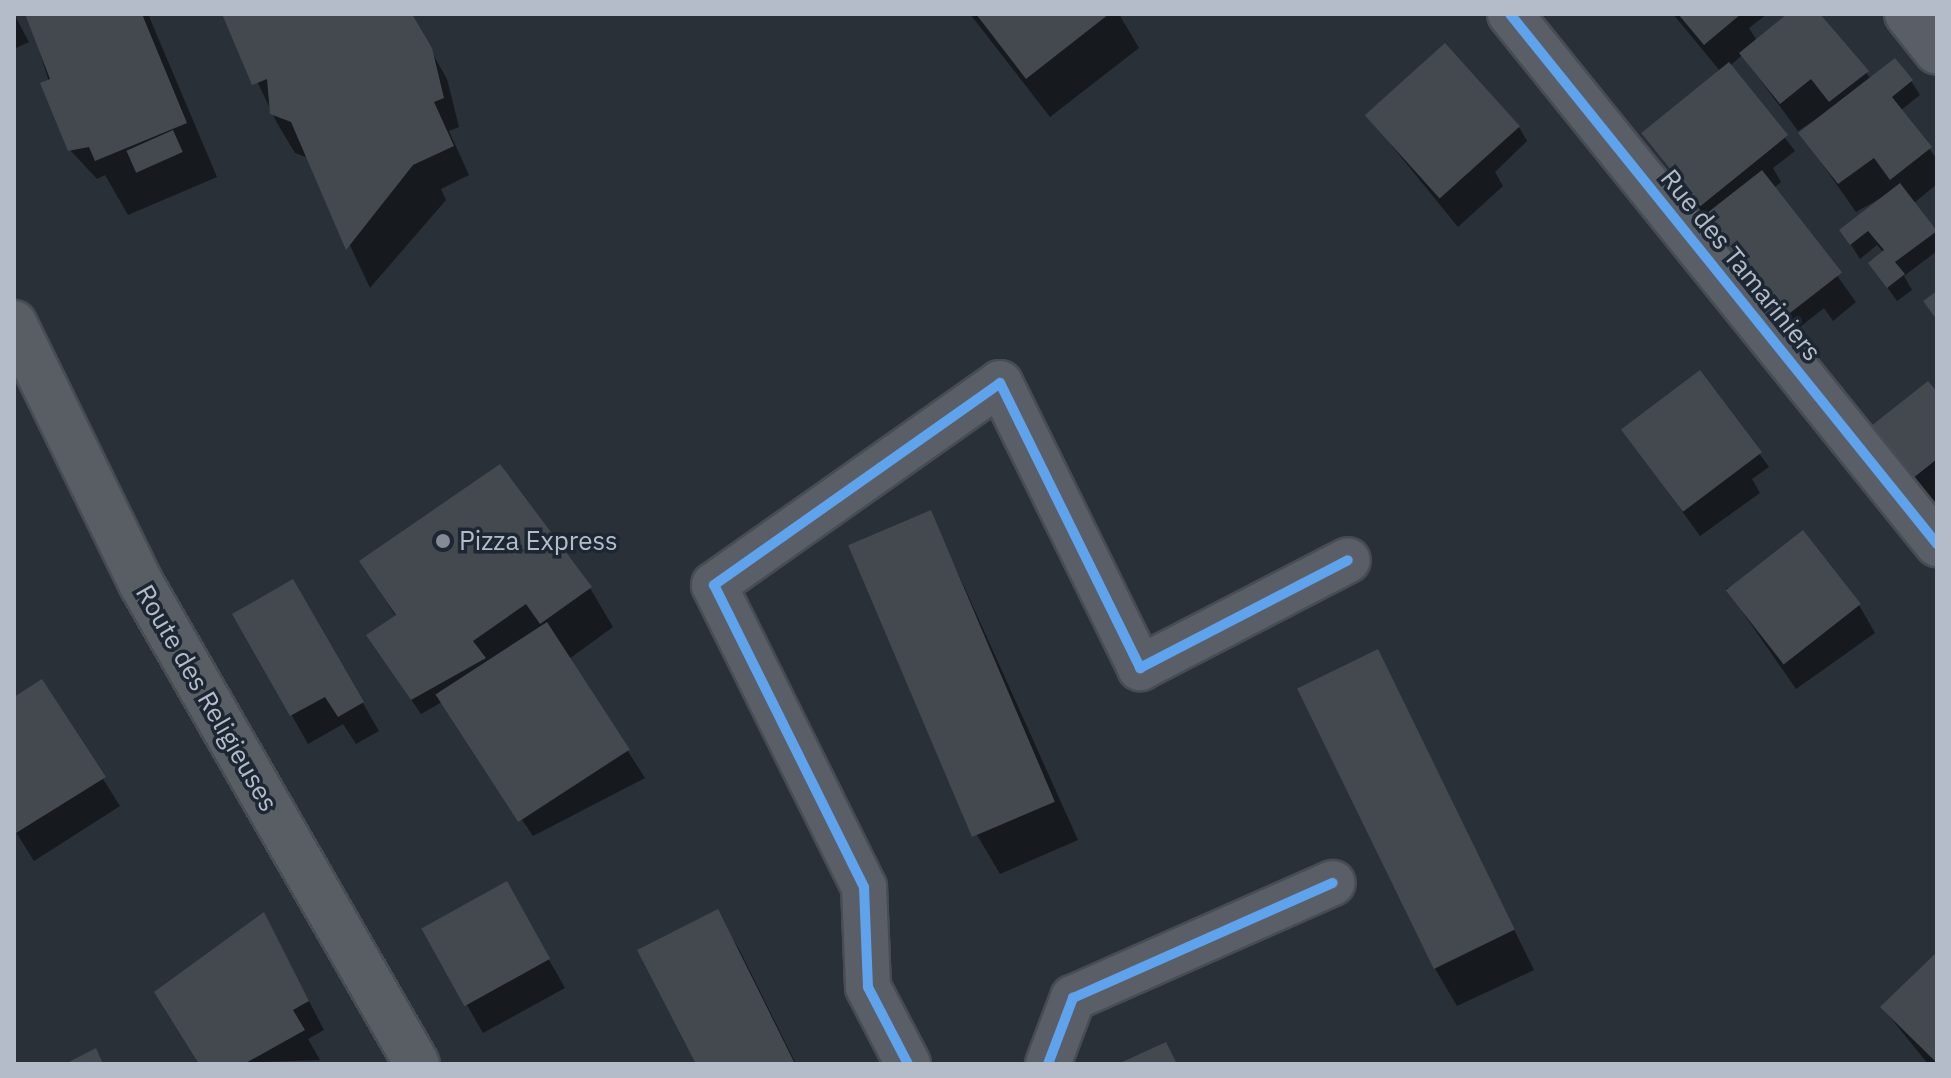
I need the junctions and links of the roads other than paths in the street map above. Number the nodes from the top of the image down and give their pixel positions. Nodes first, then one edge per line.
1 (1510, 14) edge
2 (1907, 14) edge
3 (1937, 52) edge
4 (14, 323) edge
5 (1937, 544) edge
6 (1348, 560) dead end
7 (1333, 883) dead end
8 (417, 1064) edge
9 (908, 1064) edge
10 (1048, 1064) edge

1 - 5 street, Rue des Tamariniers
2 - 3 street
4 - 8 main road, Route des Religieuses
6 - 9 street
7 - 10 street

